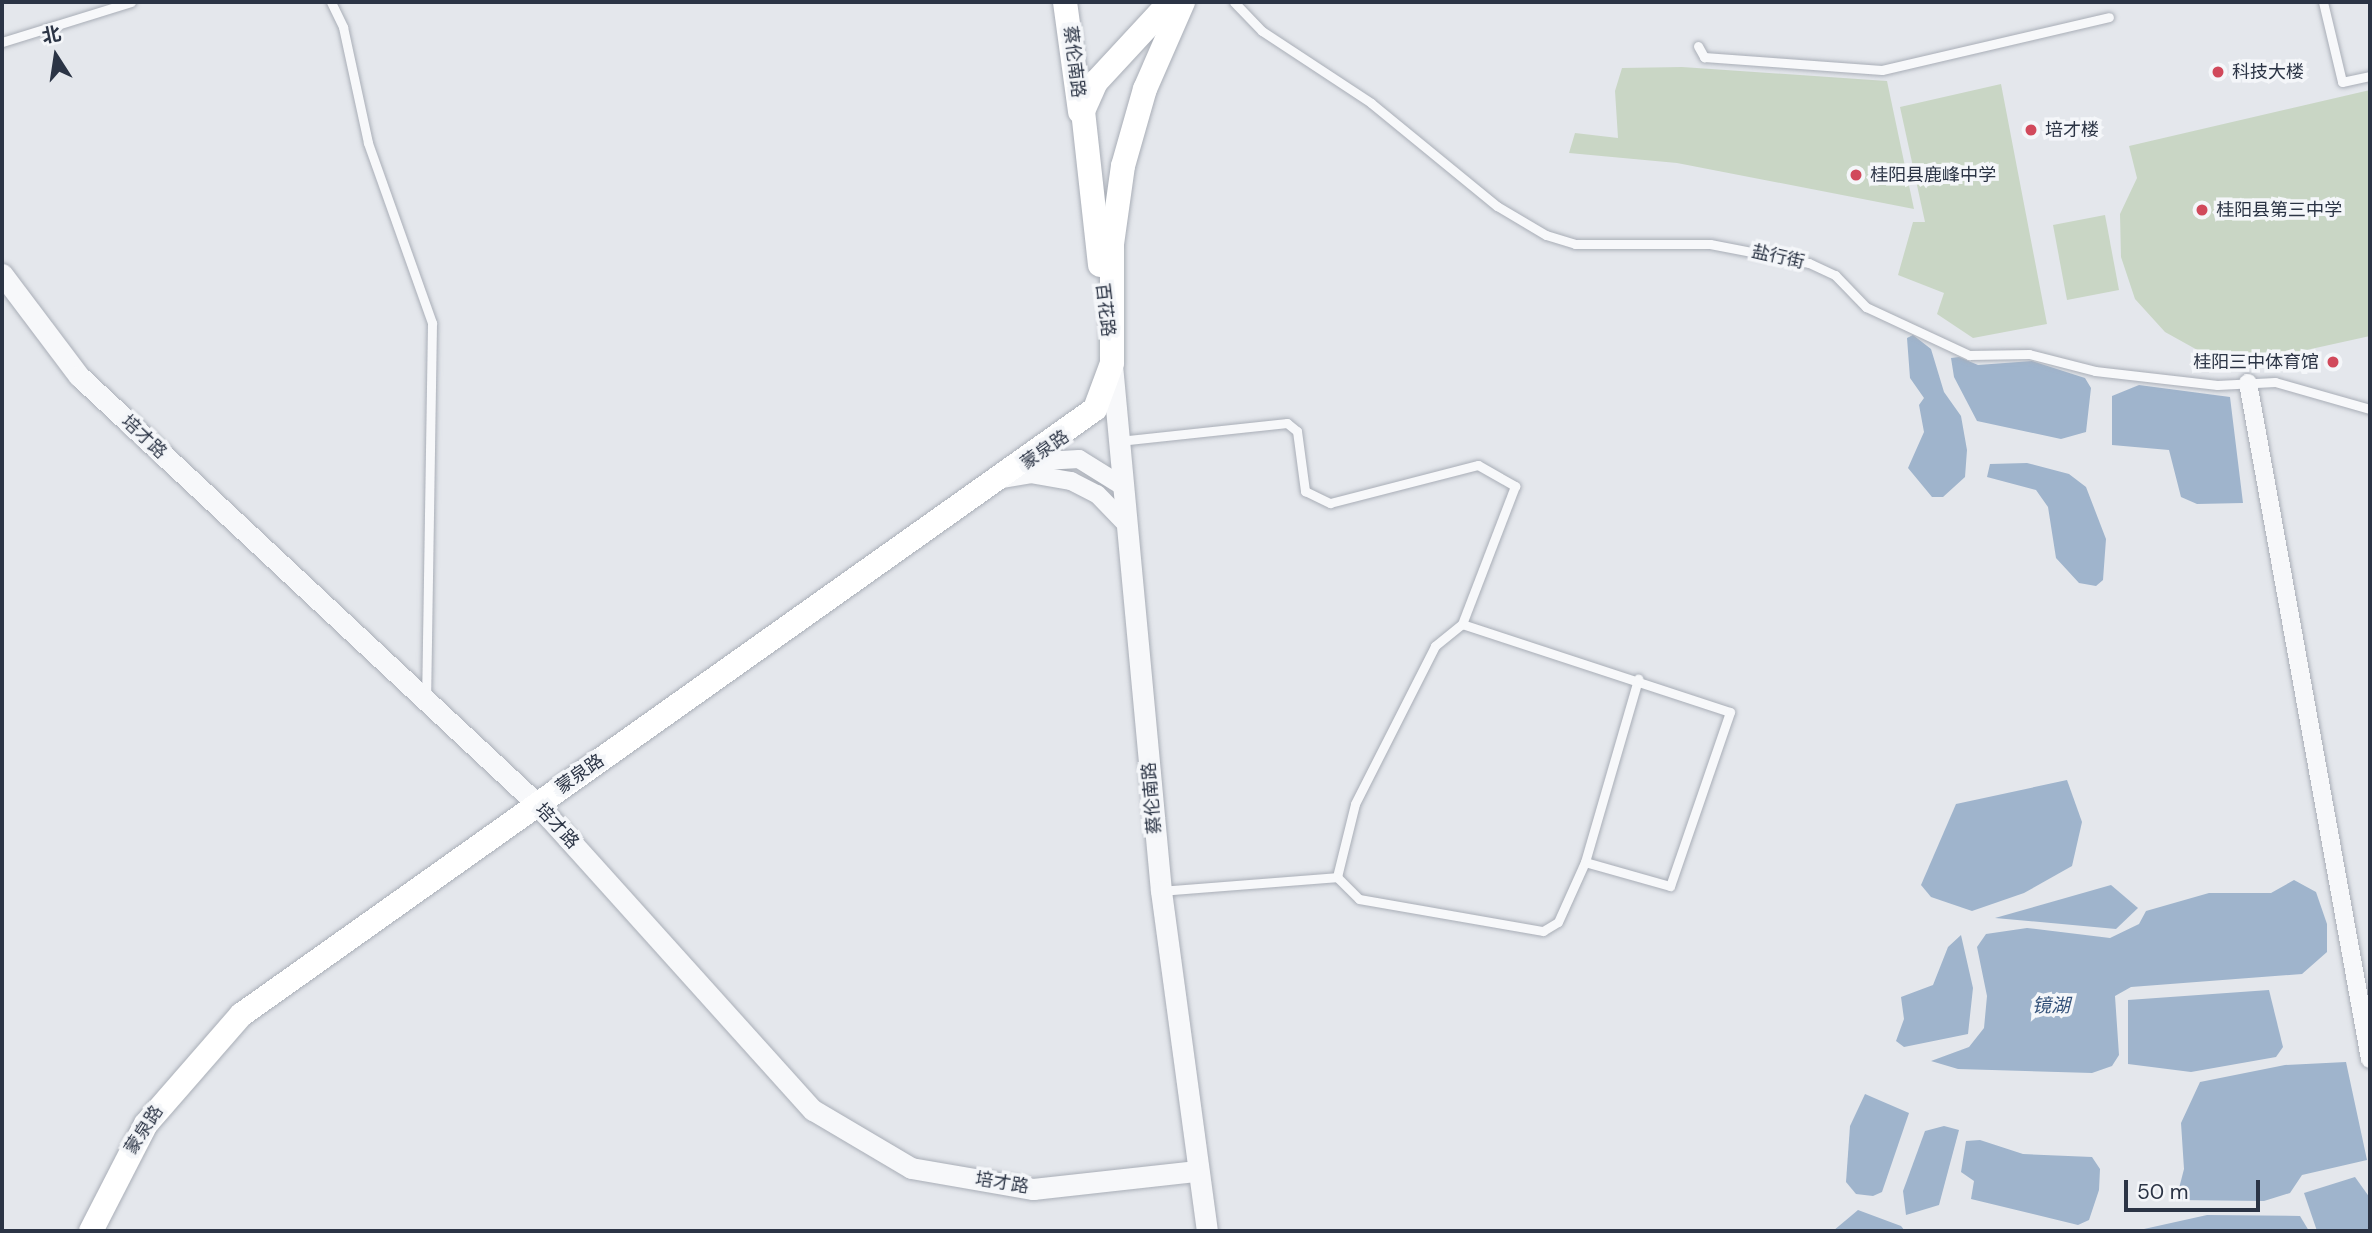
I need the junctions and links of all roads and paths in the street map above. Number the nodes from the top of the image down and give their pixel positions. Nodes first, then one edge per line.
1 (131, 2) edge
2 (331, 2) edge
3 (1065, 2) edge
4 (1135, 2) edge
5 (1142, 2) edge
6 (1170, 2) edge
7 (1183, 2) edge
8 (1234, 2) edge
9 (2323, 2) edge
10 (2109, 17) dead end
11 (2, 42) edge
12 (1698, 46) dead end
13 (2370, 75) edge
14 (1082, 123) junction
15 (2, 274) edge
16 (1112, 363) junction
17 (2248, 383) junction
18 (2370, 409) edge
19 (1119, 441) junction
20 (1026, 462) junction
21 (1003, 479) junction
22 (1124, 487) junction
23 (1127, 525) junction
24 (1462, 624) junction
25 (1638, 679) junction
26 (426, 701) junction
27 (537, 804) junction
28 (1585, 862) junction
29 (1337, 877) junction
30 (1161, 891) junction
31 (2370, 1059) edge
32 (1197, 1171) junction
33 (91, 1231) edge
34 (1207, 1231) edge

1 - 11 lane
2 - 26 lane
3 - 14 main road, 蔡伦南路
4 - 5 main road
6 - 14 main road, 百花路
7 - 16 main road, 百花路
8 - 17 lane, 盐行街
9 - 13 lane
10 - 12 lane
14 - 16 main road, 百花路
15 - 26 street, 培才路
16 - 19 street, 蔡伦南路
16 - 20 main road, 蒙泉路
17 - 18 lane, 盐行街
17 - 31 street
19 - 22 street, 蔡伦南路
19 - 24 lane
20 - 21 main road, 蒙泉路
20 - 22 street
21 - 23 street
21 - 27 main road, 蒙泉路
22 - 23 street, 蔡伦南路
23 - 30 street, 蔡伦南路
24 - 25 lane
24 - 29 lane
25 - 28 lane
25 - 28 lane
26 - 27 street, 培才路
27 - 32 street, 培才路
27 - 33 main road, 蒙泉路
28 - 29 lane
29 - 30 lane
30 - 32 street, 蔡伦南路
32 - 34 street, 蔡伦南路

